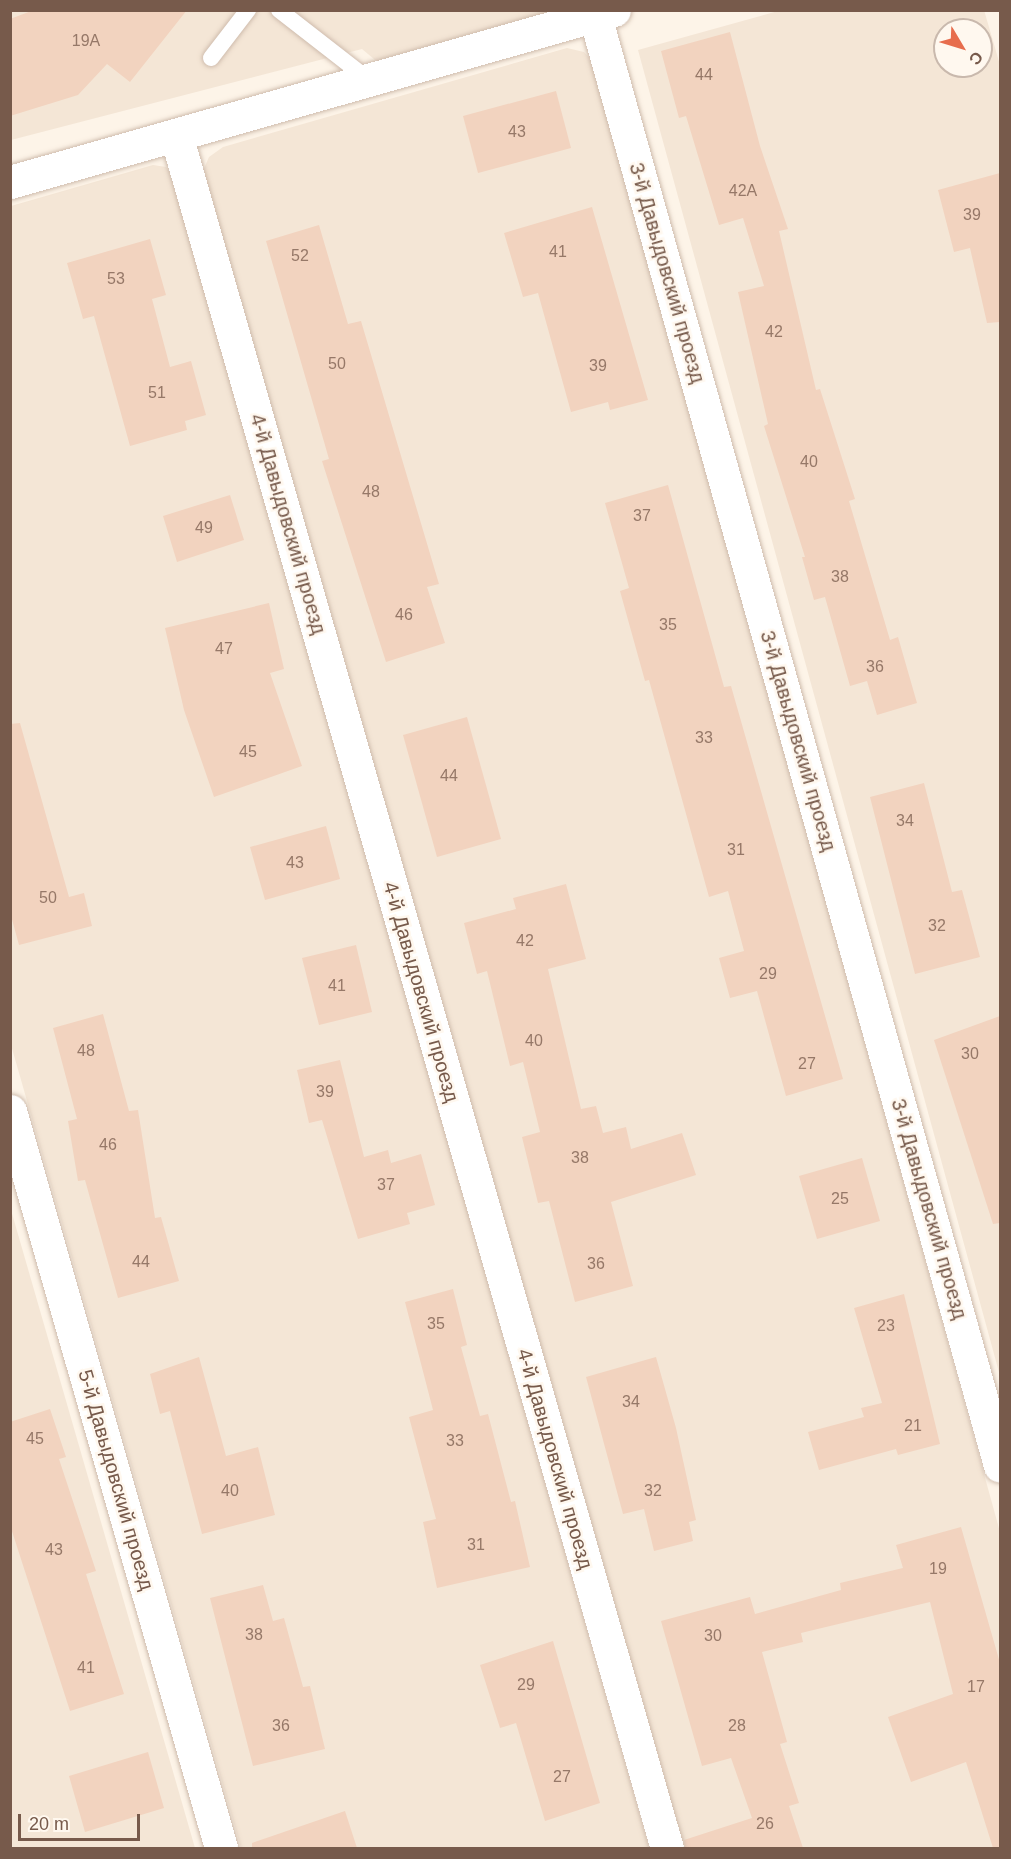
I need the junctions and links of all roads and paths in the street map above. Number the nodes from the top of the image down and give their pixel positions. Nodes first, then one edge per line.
1 (248, 10) edge
2 (279, 10) edge
3 (604, 13) edge
4 (210, 58) dead end
5 (369, 80) junction
6 (176, 135) junction
7 (10, 182) edge
8 (10, 1111) edge
9 (1000, 1466) edge
10 (221, 1848) edge
11 (667, 1848) edge

1 - 4 lane
2 - 5 lane
3 - 5 street
3 - 9 street, 3-й Давыдовский проезд
5 - 6 street
6 - 7 street
6 - 11 street, 4-й Давыдовский проезд
8 - 10 street, 5-й Давыдовский проезд

